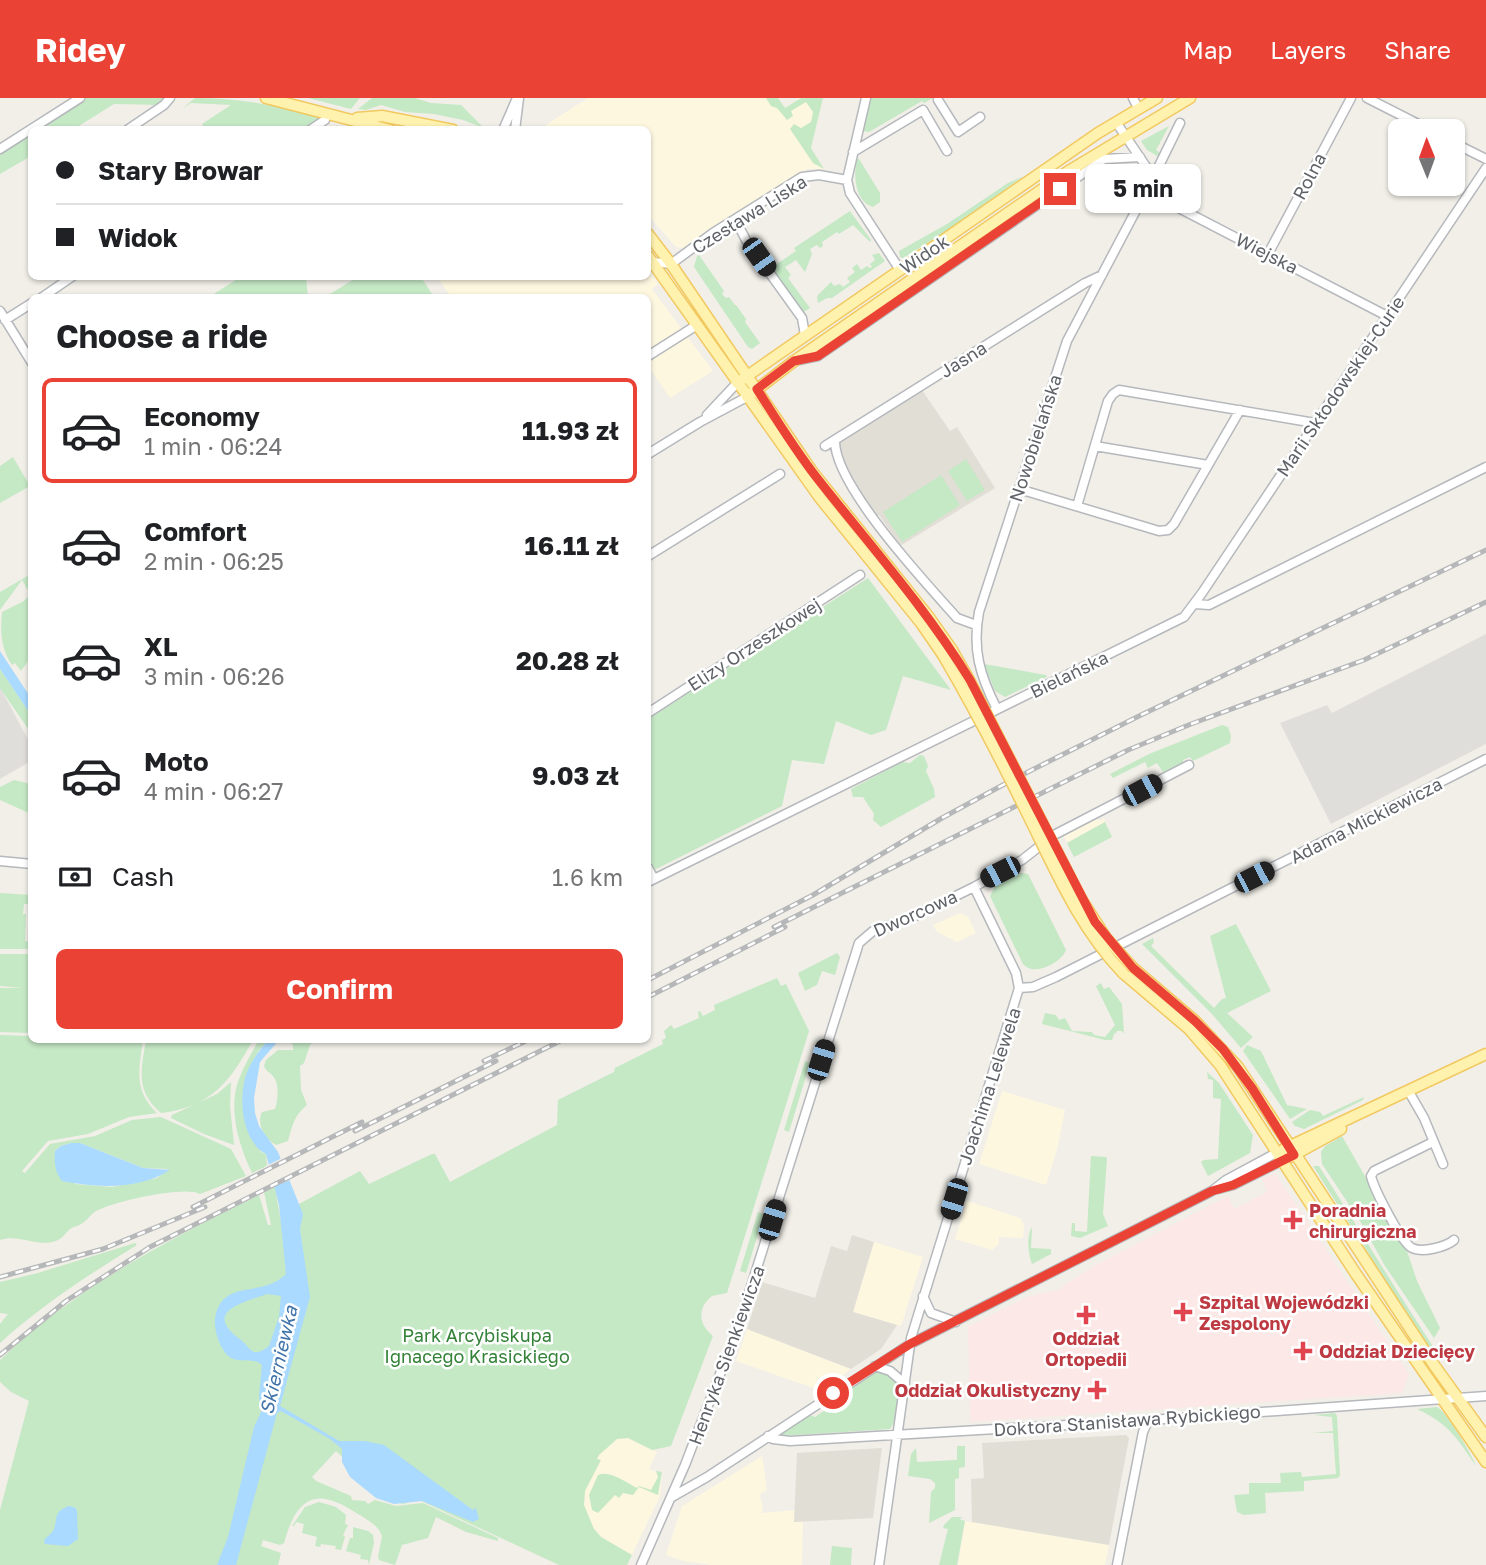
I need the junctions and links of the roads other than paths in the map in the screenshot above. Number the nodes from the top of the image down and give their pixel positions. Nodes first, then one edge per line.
1 (80, 98) edge
2 (170, 98) edge
3 (266, 98) edge
4 (518, 98) edge
5 (866, 98) edge
6 (1133, 98) edge
7 (1190, 98) edge
8 (1351, 98) edge
9 (1367, 98) edge
10 (940, 99) edge
11 (1147, 102) edge
12 (923, 110) junction
13 (327, 114) junction
14 (980, 117) dead end
15 (349, 118) junction
16 (1408, 119) edge
17 (1116, 122) junction
18 (1180, 123) dead end
19 (36, 126) edge
20 (133, 126) edge
21 (316, 126) edge
22 (376, 126) edge
23 (431, 126) edge
24 (505, 126) edge
25 (516, 126) edge
26 (28, 131) edge
27 (1125, 136) junction
28 (1465, 148) edge
29 (0, 149) edge
30 (947, 151) dead end
31 (853, 152) junction
32 (1140, 157) junction
33 (1486, 159) edge
34 (1486, 168) edge
35 (847, 180) junction
36 (1152, 180) junction
37 (1146, 191) junction
38 (735, 219) junction
39 (651, 238) edge
40 (1268, 254) junction
41 (651, 259) edge
42 (651, 260) edge
43 (671, 264) junction
44 (900, 270) junction
45 (1102, 275) junction
46 (67, 280) edge
47 (46, 294) edge
48 (28, 306) edge
49 (0, 312) edge
50 (1387, 316) junction
51 (5, 320) junction
52 (697, 326) junction
53 (805, 335) junction
54 (651, 354) edge
55 (28, 357) edge
56 (794, 361) junction
57 (747, 375) junction
58 (737, 383) junction
59 (757, 389) junction
60 (747, 397) junction
61 (1240, 410) junction
62 (700, 422) junction
63 (1315, 423) junction
64 (835, 440) junction
65 (825, 446) dead end
66 (1095, 446) junction
67 (651, 452) edge
68 (1208, 465) junction
69 (1486, 467) edge
70 (780, 474) dead end
71 (1019, 489) junction
72 (1077, 506) junction
73 (651, 554) edge
74 (860, 575) dead end
75 (1195, 604) junction
76 (976, 625) junction
77 (948, 653) junction
78 (997, 709) junction
79 (651, 711) edge
80 (1486, 760) edge
81 (1189, 765) dead end
82 (0, 861) edge
83 (28, 864) edge
84 (651, 880) edge
85 (974, 887) junction
86 (861, 940) joint
87 (1019, 988) junction
88 (1192, 1025) junction
89 (1486, 1054) edge
90 (1409, 1092) junction
91 (1433, 1142) junction
92 (1292, 1151) junction
93 (1280, 1156) junction
94 (1443, 1164) dead end
95 (1454, 1240) dead end
96 (923, 1296) junction
97 (956, 1322) junction
98 (910, 1344) junction
99 (875, 1366) junction
100 (905, 1384) junction
101 (1486, 1396) edge
102 (1458, 1398) junction
103 (1441, 1399) junction
104 (1149, 1419) junction
105 (898, 1435) junction
106 (768, 1436) junction
107 (1486, 1437) edge
108 (1486, 1462) edge
109 (672, 1497) junction
110 (644, 1565) edge
111 (879, 1565) edge
112 (1116, 1565) edge

1 - 19 street
2 - 20 street
3 - 13 main road
4 - 24 street
4 - 25 street
5 - 31 street
6 - 11 street
7 - 27 main road, Widok
8 - 40 street, Rolna
9 - 16 street
10 - 12 street
10 - 14 street
11 - 17 main road, Widok
12 - 30 street
12 - 31 street
13 - 15 main road
13 - 21 street
15 - 22 main road
15 - 23 main road
17 - 27 street
17 - 44 main road, Widok
18 - 36 street, Nowobielańska
26 - 29 street
27 - 32 street
27 - 56 main road, Widok
28 - 33 street
31 - 35 street
32 - 36 street
32 - 56 street, Widok
34 - 50 street, Marii Skłodowskiej-Curie
35 - 38 street, Czesława Liska
35 - 44 street
36 - 37 street, Nowobielańska
37 - 40 street, Wiejska
37 - 45 street, Nowobielańska
38 - 43 street, Czesława Liska
38 - 53 street
39 - 43 main road
40 - 50 street, Wiejska
41 - 43 street
42 - 52 main road
43 - 57 main road
44 - 53 main road, Widok
45 - 64 street, Jasna
45 - 71 street, Nowobielańska
46 - 47 street
48 - 51 street
49 - 51 street
50 - 63 street, Marii Skłodowskiej-Curie
51 - 55 street
52 - 54 street
52 - 58 main road
53 - 57 main road, Widok
56 - 59 main road, Widok
57 - 58 main road, Widok
57 - 59 main road
58 - 60 main road
58 - 62 street, Widok
59 - 60 main road, Widok
59 - 77 main road
60 - 62 street, Widok
60 - 77 main road
61 - 63 street
61 - 66 street
61 - 68 street
62 - 67 street, Widok
63 - 75 street, Marii Skłodowskiej-Curie
64 - 65 street, Jasna
64 - 76 street
66 - 68 street
66 - 72 street
68 - 72 street
69 - 75 street, Bielańska
70 - 73 street
71 - 72 street
71 - 76 street, Nowobielańska
74 - 79 street, Elizy Orzeszkowej
75 - 78 street, Bielańska
76 - 78 street, Nowobielańska
77 - 88 main road, bridge
78 - 84 street, Bielańska
80 - 87 street, Adama Mickiewicza
81 - 85 street, Dworcowa
82 - 83 street
85 - 86 street, Dworcowa
85 - 87 street
86 - 109 street, Henryka Sienkiewicza
87 - 96 street, Joachima Lelewela
88 - 92 main road
88 - 93 main road
89 - 90 main road
90 - 91 street
90 - 92 main road
91 - 94 street
91 - 95 street
92 - 93 main road
92 - 102 main road
93 - 97 street
93 - 103 main road
96 - 97 street
96 - 98 street, Joachima Lelewela
97 - 98 street
98 - 99 street
98 - 100 street, Joachima Lelewela
99 - 100 street
99 - 106 street
100 - 105 street, Joachima Lelewela
101 - 102 street, Doktora Stanisława Rybickiego
102 - 103 street, Doktora Stanisława Rybickiego
102 - 107 main road
103 - 104 street, Doktora Stanisława Rybickiego
103 - 108 main road
104 - 105 street, Doktora Stanisława Rybickiego
104 - 112 street
105 - 106 street, Doktora Stanisława Rybickiego
105 - 111 street, Joachima Lelewela
106 - 109 street
109 - 110 street, Henryka Sienkiewicza

